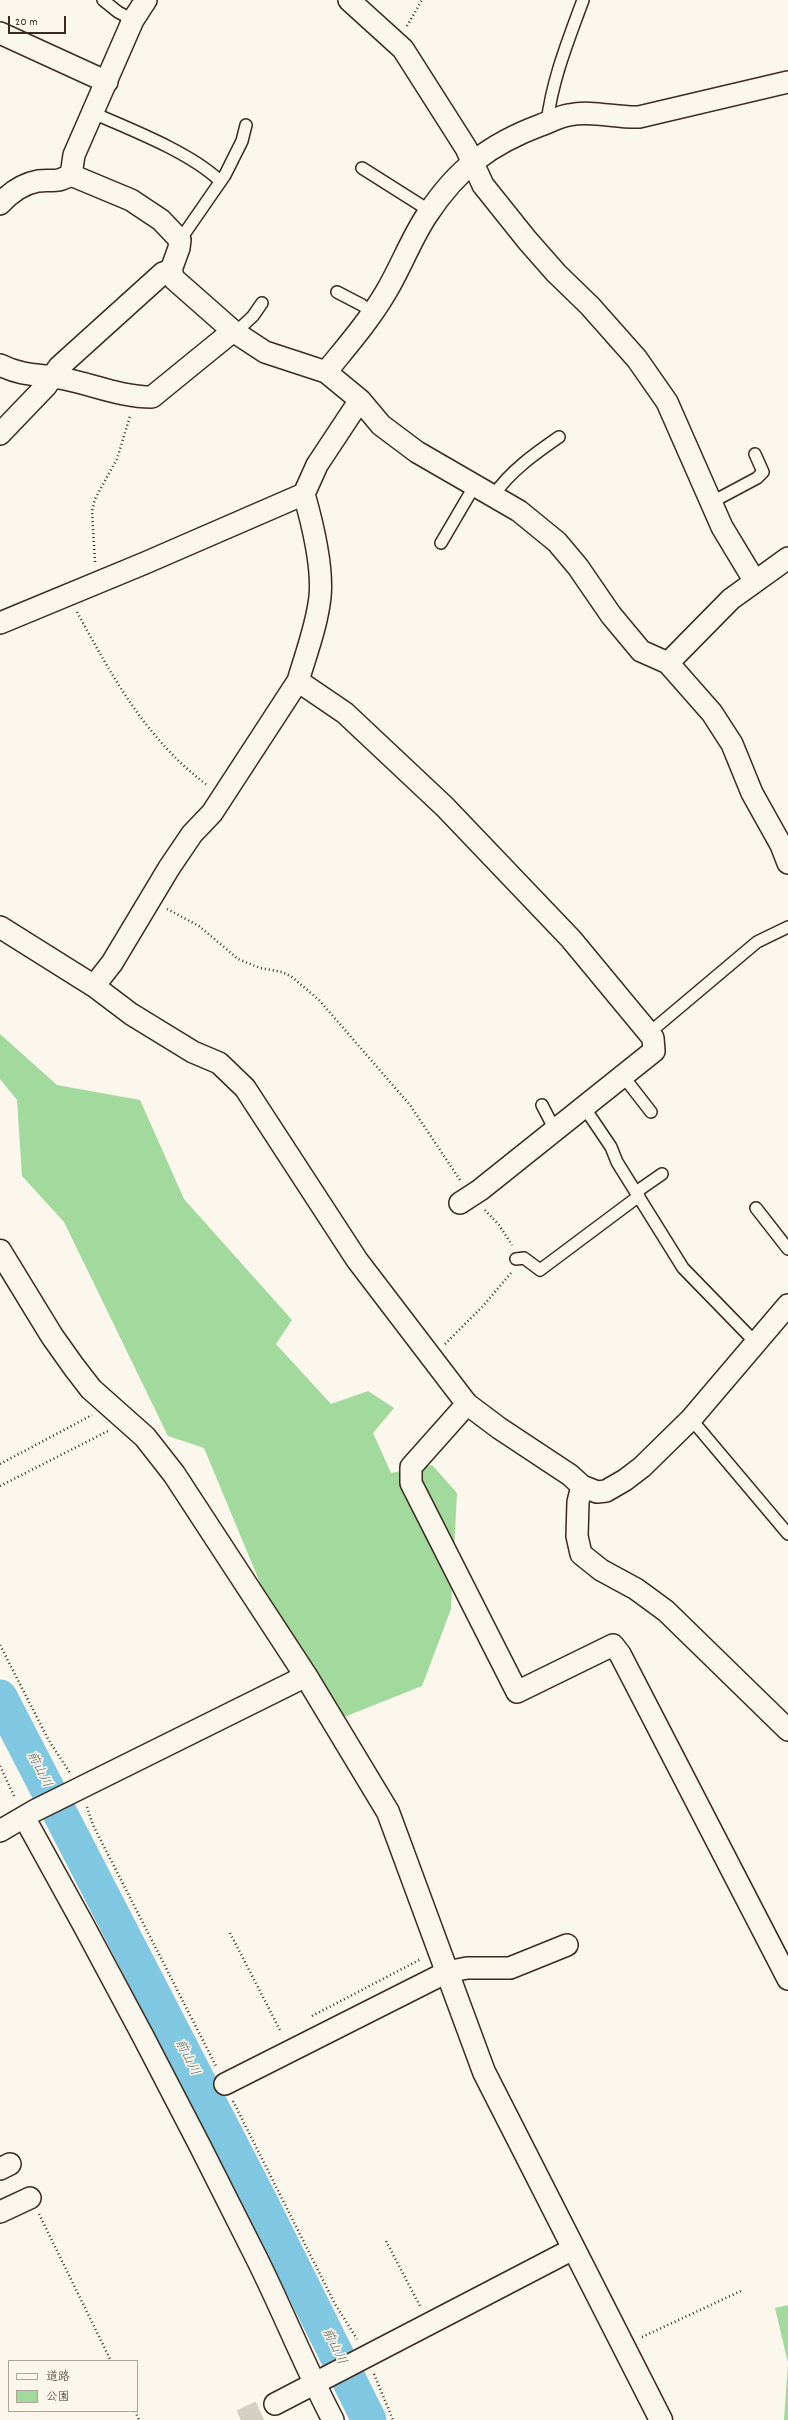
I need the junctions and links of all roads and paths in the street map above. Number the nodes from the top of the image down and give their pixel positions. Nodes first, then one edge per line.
1 (103, 0) edge
2 (146, 0) edge
3 (349, 0) edge
4 (422, 0) edge
5 (583, 0) edge
6 (134, 20) junction
7 (0, 33) edge
8 (396, 43) junction
9 (107, 82) junction
10 (788, 82) edge
11 (93, 113) junction
12 (546, 123) junction
13 (246, 125) dead end
14 (472, 162) junction
15 (362, 168) dead end
16 (71, 175) junction
17 (219, 180) junction
18 (0, 204) edge
19 (430, 211) junction
20 (180, 240) junction
21 (171, 270) junction
22 (337, 292) dead end
23 (262, 303) dead end
24 (372, 313) junction
25 (235, 331) junction
26 (0, 365) edge
27 (326, 372) junction
28 (51, 377) junction
29 (136, 397) junction
30 (360, 400) junction
31 (0, 434) edge
32 (559, 437) dead end
33 (755, 454) dead end
34 (475, 485) junction
35 (304, 494) junction
36 (494, 495) junction
37 (712, 502) junction
38 (441, 543) dead end
39 (788, 558) edge
40 (94, 565) dead end
41 (754, 580) junction
42 (68, 596) junction
43 (0, 623) edge
44 (668, 663) junction
45 (298, 681) junction
46 (222, 796) junction
47 (788, 863) edge
48 (150, 902) junction
49 (0, 927) edge
50 (788, 927) edge
51 (94, 986) junction
52 (649, 1033) junction
53 (623, 1076) junction
54 (542, 1105) dead end
55 (584, 1107) junction
56 (651, 1112) dead end
57 (555, 1130) junction
58 (662, 1174) dead end
59 (638, 1194) junction
60 (466, 1199) junction
61 (756, 1208) dead end
62 (788, 1249) edge
63 (0, 1251) edge
64 (516, 1259) junction
65 (788, 1305) edge
66 (756, 1343) junction
67 (431, 1356) junction
68 (467, 1404) junction
69 (109, 1406) junction
70 (691, 1419) junction
71 (127, 1421) junction
72 (0, 1464) edge
73 (0, 1486) edge
74 (582, 1486) junction
75 (788, 1534) edge
76 (0, 1645) edge
77 (306, 1676) junction
78 (788, 1730) edge
79 (0, 1766) edge
80 (75, 1791) junction
81 (29, 1814) junction
82 (0, 1831) edge
83 (230, 1933) dead end
84 (567, 1945) dead end
85 (440, 1951) junction
86 (447, 1972) junction
87 (788, 1978) edge
88 (309, 2017) dead end
89 (288, 2028) dead end
90 (281, 2032) junction
91 (274, 2035) dead end
92 (222, 2062) dead end
93 (215, 2065) junction
94 (224, 2084) junction
95 (30, 2198) joint
96 (0, 2212) edge
97 (386, 2241) dead end
98 (573, 2249) junction
99 (743, 2290) dead end
100 (430, 2324) junction
101 (622, 2345) junction
102 (363, 2358) junction
103 (111, 2360) edge
104 (320, 2380) junction
105 (275, 2404) tunnel mouth
106 (333, 2420) edge
107 (393, 2420) edge
108 (661, 2420) edge

1 - 6 lane
2 - 6 street
3 - 8 street
4 - 8 path
5 - 12 lane
6 - 9 street
7 - 9 street
8 - 14 street
9 - 11 street
10 - 12 street
11 - 16 street
11 - 17 lane
12 - 14 street
13 - 17 lane
14 - 19 street
14 - 37 street
15 - 19 lane
16 - 18 street
16 - 20 street
17 - 20 lane
19 - 24 street
20 - 21 street
21 - 25 street
21 - 28 street
22 - 24 lane
23 - 25 lane
24 - 27 street
25 - 27 street
25 - 29 street
26 - 28 street
27 - 30 street
28 - 29 street
28 - 31 street
29 - 40 path
30 - 34 street
30 - 35 street
32 - 36 lane
33 - 37 lane
34 - 36 street
34 - 38 lane
35 - 42 street
35 - 45 street
36 - 44 street
37 - 41 street
39 - 41 street
41 - 44 street
42 - 43 street
42 - 46 path
44 - 47 street
45 - 46 street
45 - 52 street
46 - 48 street
48 - 51 street
48 - 60 path
49 - 51 street
50 - 52 lane
51 - 67 street
52 - 53 street
53 - 55 street
53 - 56 lane
54 - 57 lane
55 - 57 street
55 - 59 lane
57 - 60 street
58 - 59 lane
59 - 64 lane
59 - 66 lane
60 - 64 path
61 - 62 lane
63 - 69 street
64 - 67 path
65 - 66 street
66 - 70 street
67 - 68 street
68 - 74 street
68 - 87 street
69 - 71 street
69 - 72 path
70 - 74 street
70 - 75 lane
71 - 73 path
71 - 77 street
74 - 78 street
76 - 80 path
77 - 80 street
77 - 85 street
79 - 81 path
80 - 81 street
80 - 93 path
81 - 82 street
81 - 104 street
83 - 90 path
84 - 86 street
85 - 86 street
85 - 88 path
86 - 94 street
86 - 98 street
89 - 90 path
90 - 91 path
92 - 93 path
93 - 94 path
94 - 102 path
95 - 96 street
95 - 103 path
97 - 100 path
98 - 100 street
98 - 101 street
99 - 101 path
100 - 102 street
101 - 108 street
102 - 104 street
102 - 107 path
104 - 105 street
104 - 106 street

